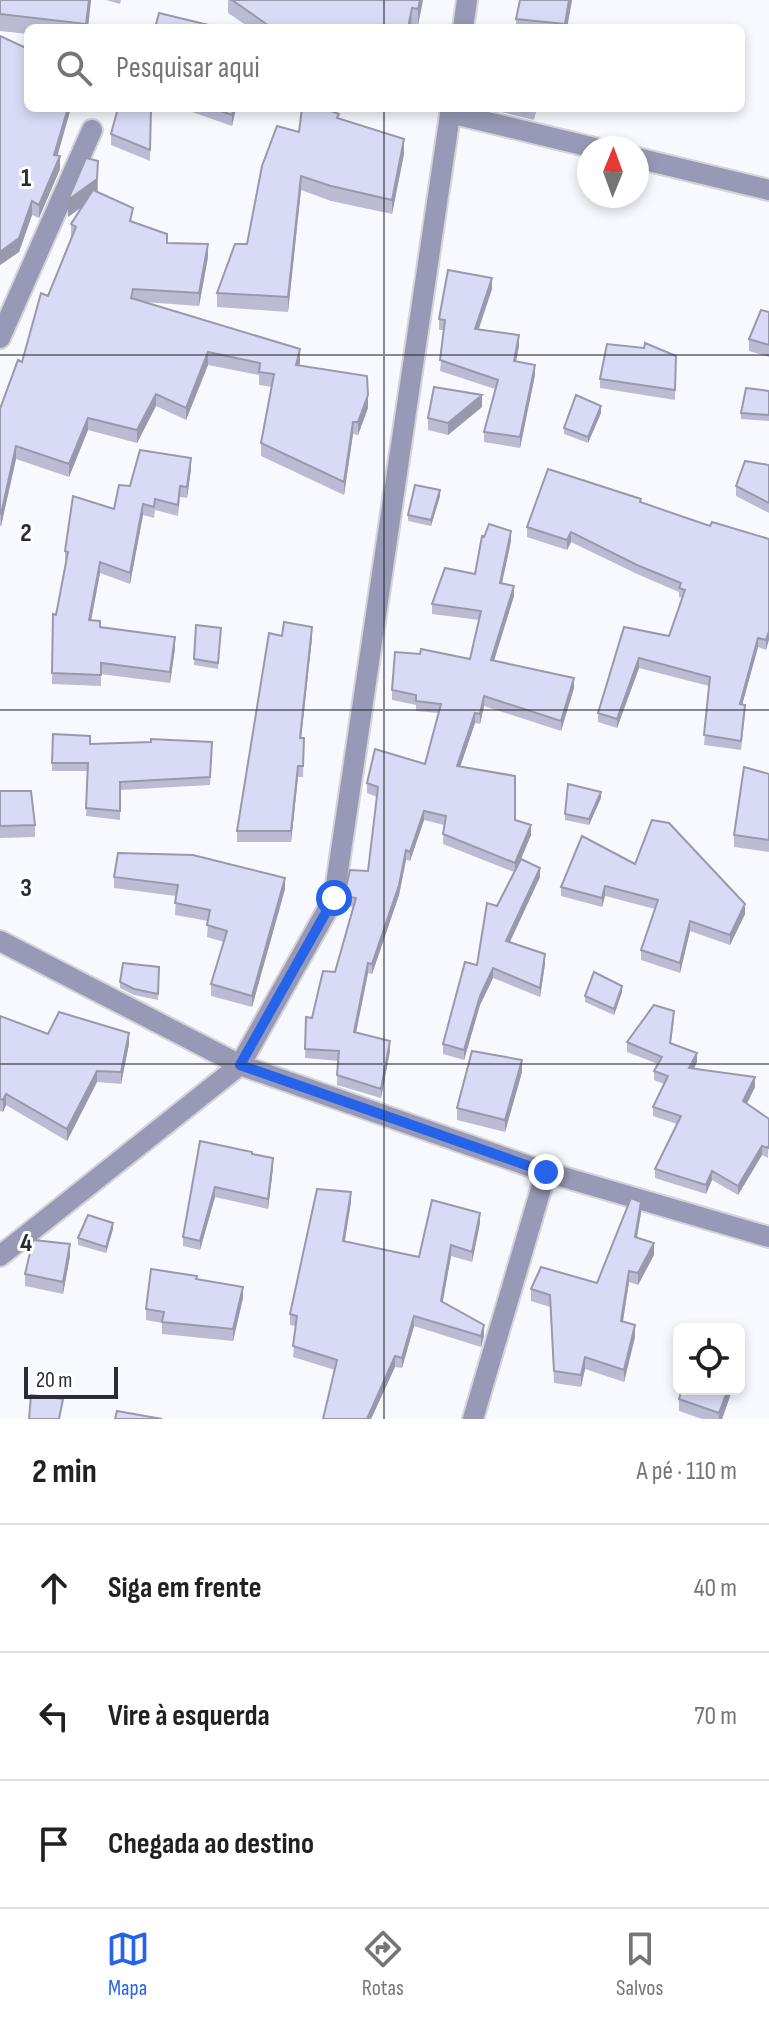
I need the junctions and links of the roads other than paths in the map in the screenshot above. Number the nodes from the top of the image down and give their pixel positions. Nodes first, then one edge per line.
1 (467, 0) edge
2 (464, 24) edge
3 (451, 112) edge
4 (455, 112) edge
5 (92, 130) dead end
6 (577, 143) edge
7 (649, 161) edge
8 (769, 190) edge
9 (0, 338) edge
10 (0, 941) edge
11 (240, 1065) junction
12 (546, 1172) junction
13 (769, 1237) edge
14 (0, 1256) edge
15 (473, 1419) edge

1 - 2 street
3 - 11 street
4 - 6 street
5 - 9 street
7 - 8 street
10 - 11 street
11 - 12 street
11 - 14 street
12 - 13 street
12 - 15 street

